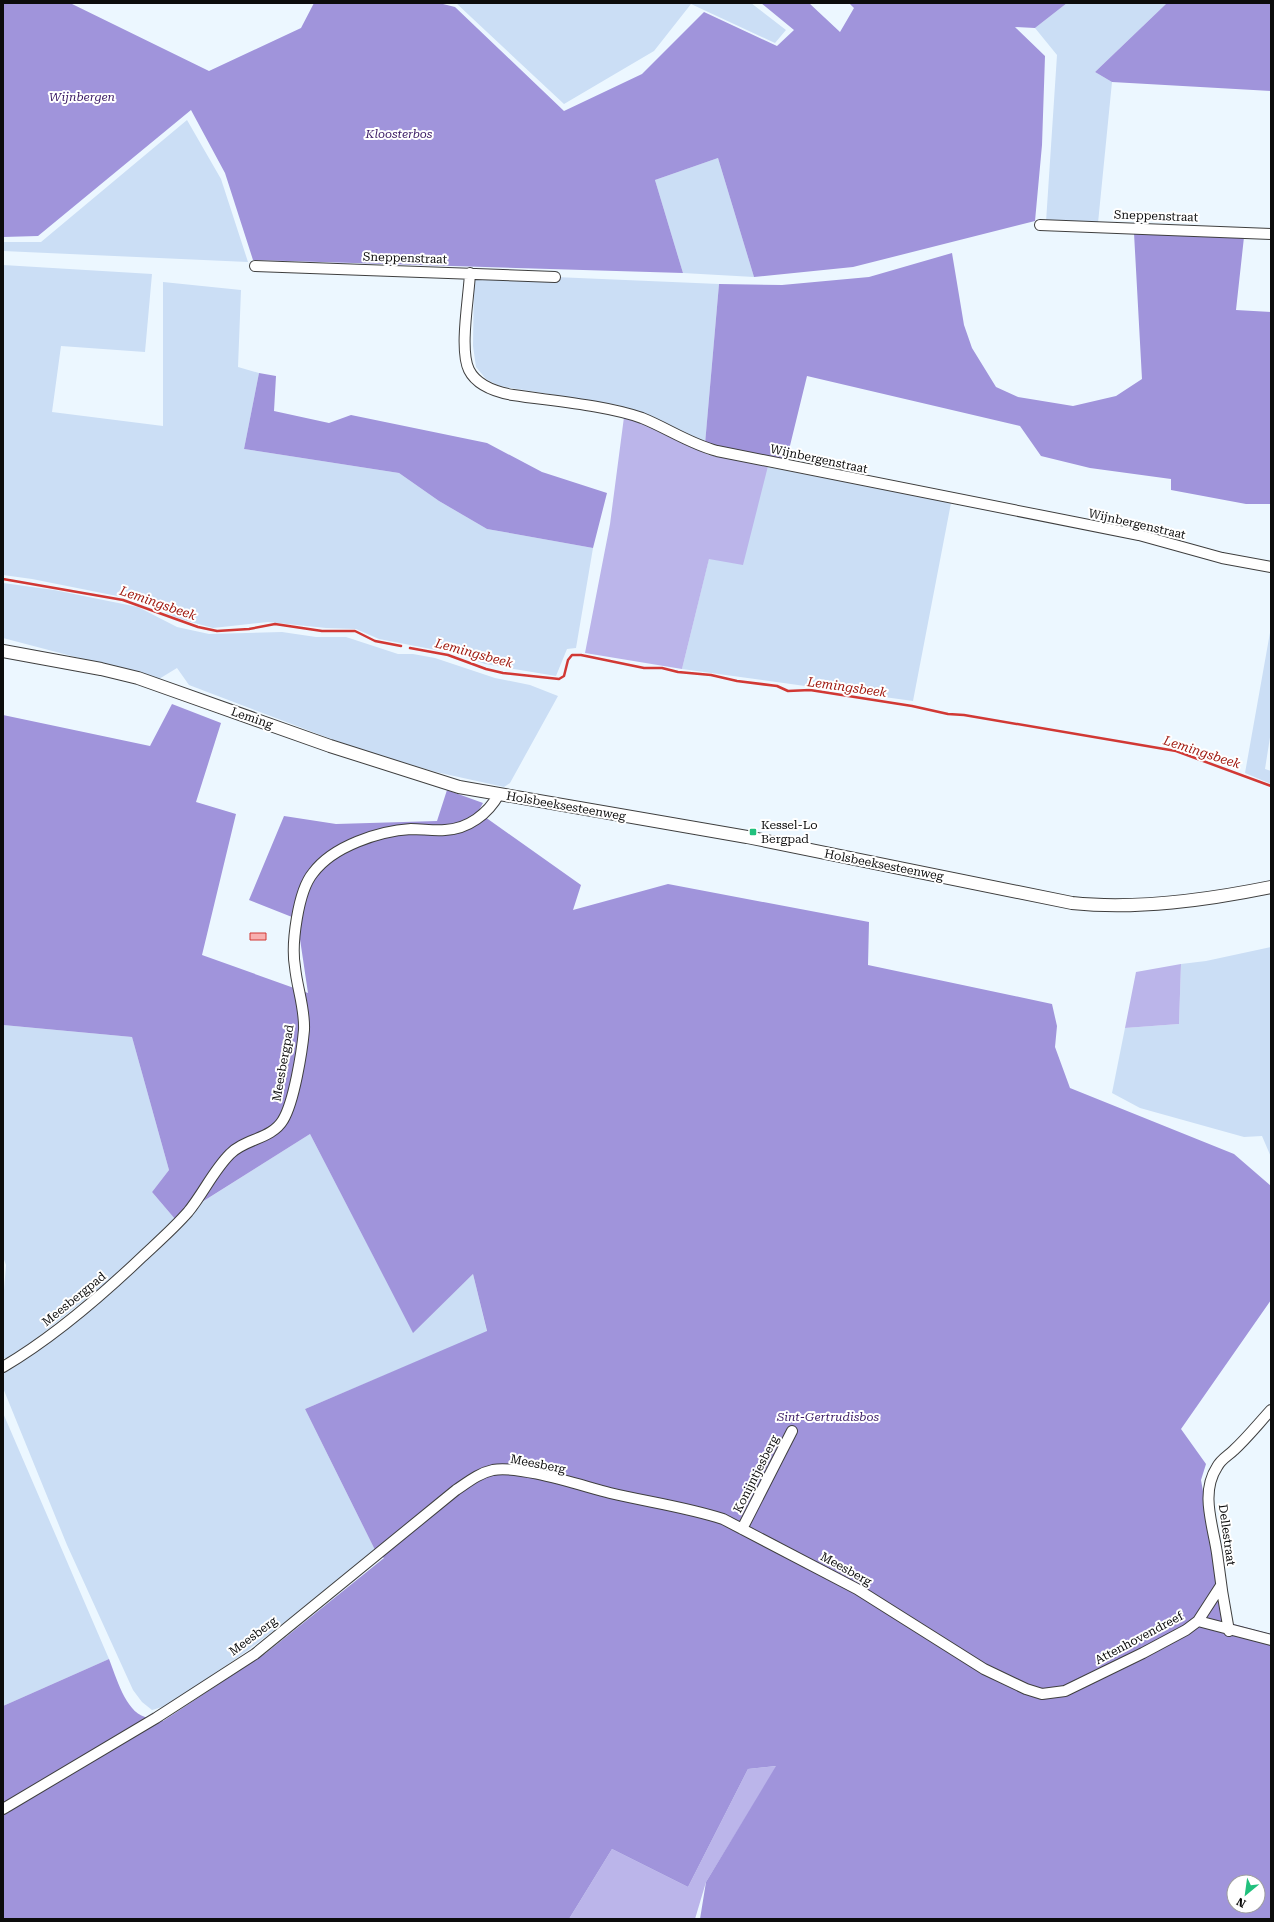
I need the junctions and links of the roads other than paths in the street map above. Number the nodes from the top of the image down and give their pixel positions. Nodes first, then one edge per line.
1 (1040, 225) dead end
2 (1271, 234) edge
3 (254, 266) dead end
4 (470, 273) junction
5 (555, 277) dead end
6 (1271, 567) edge
7 (3, 651) edge
8 (499, 794) junction
9 (1271, 887) edge
10 (3, 1366) edge
11 (1271, 1410) edge
12 (792, 1431) dead end
13 (742, 1529) junction
14 (1220, 1587) junction
15 (1198, 1621) junction
16 (1229, 1631) junction
17 (1271, 1640) edge
18 (1054, 1693) joint
19 (3, 1809) edge

1 - 2 street, Sneppenstraat
3 - 4 street, Sneppenstraat
4 - 5 street, Sneppenstraat
4 - 6 street, Wijnbergenstraat
7 - 8 street, Leming
8 - 9 street, Holsbeeksesteenweg
8 - 10 street, Meesbergpad
11 - 14 street, Dellestraat
12 - 13 street, Konijntjesberg
13 - 18 street, Meesberg
13 - 19 street, Meesberg
14 - 15 street, Attenhovendreef
14 - 16 street, Dellestraat
15 - 16 street
15 - 18 street, Attenhovendreef
16 - 17 street

